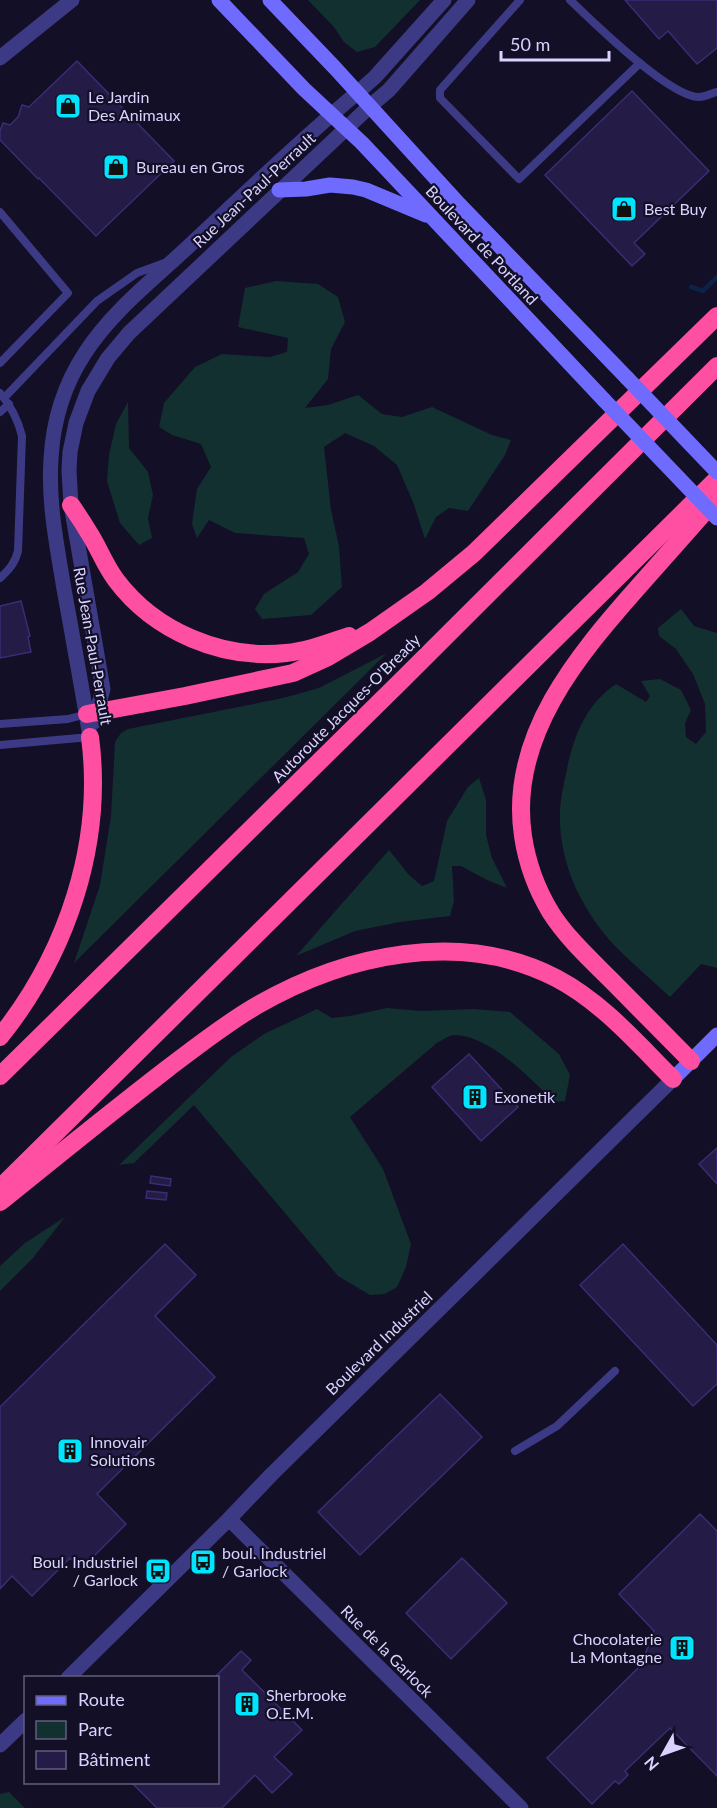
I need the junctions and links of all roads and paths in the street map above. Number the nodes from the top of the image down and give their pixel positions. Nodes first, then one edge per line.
1 (72, 0) edge
2 (219, 0) edge
3 (270, 0) edge
4 (444, 0) edge
5 (468, 0) edge
6 (520, 0) edge
7 (570, 0) edge
8 (0, 58) edge
9 (640, 63) junction
10 (717, 92) edge
11 (357, 93) junction
12 (369, 107) junction
13 (331, 114) junction
14 (346, 128) junction
15 (279, 190) junction
16 (0, 212) edge
17 (431, 217) junction
18 (174, 260) junction
19 (717, 316) edge
20 (0, 363) edge
21 (717, 366) edge
22 (4, 398) edge
23 (0, 412) edge
24 (717, 472) edge
25 (717, 479) edge
26 (717, 498) edge
27 (71, 505) junction
28 (717, 518) edge
29 (0, 578) edge
30 (407, 608) junction
31 (92, 713) junction
32 (0, 724) edge
33 (90, 737) junction
34 (0, 745) edge
35 (717, 1035) edge
36 (0, 1037) edge
37 (691, 1061) junction
38 (0, 1076) edge
39 (673, 1079) junction
40 (0, 1188) edge
41 (0, 1202) edge
42 (615, 1371) dead end
43 (515, 1451) dead end
44 (229, 1519) junction
45 (69, 1676) edge
46 (24, 1722) edge
47 (0, 1745) edge
48 (521, 1808) edge

1 - 8 street
2 - 13 main road, Boulevard de Portland
3 - 11 main road, Boulevard de Portland
4 - 11 street, Rue Jean-Paul-Perrault
5 - 12 street, Rue Jean-Paul-Perrault
6 - 9 lane
7 - 9 lane
9 - 10 lane
11 - 12 main road, Boulevard de Portland
11 - 13 street, Rue Jean-Paul-Perrault
12 - 14 street, Rue Jean-Paul-Perrault
12 - 24 main road, Boulevard de Portland, bridge
13 - 14 main road, Boulevard de Portland
13 - 18 street, Rue Jean-Paul-Perrault
14 - 15 street, Rue Jean-Paul-Perrault
14 - 17 main road, Boulevard de Portland
15 - 17 main road
15 - 27 street, Rue Jean-Paul-Perrault
16 - 20 lane
17 - 28 main road, Boulevard de Portland, bridge
18 - 22 lane
18 - 31 street, Rue Jean-Paul-Perrault
19 - 30 highway
21 - 38 highway, Autoroute Jacques-O'Bready
22 - 23 lane
22 - 29 lane
25 - 40 highway
26 - 37 highway
27 - 30 highway
27 - 31 street, Rue Jean-Paul-Perrault
30 - 31 highway
31 - 32 lane
31 - 33 street, Rue Jean-Paul-Perrault
33 - 34 lane
33 - 36 highway
35 - 37 main road, Boulevard Industriel
37 - 39 main road, Boulevard Industriel
39 - 41 highway
39 - 44 street, Boulevard Industriel
42 - 43 lane
44 - 45 street, Boulevard Industriel
44 - 48 street, Rue de la Garlock
46 - 47 street

